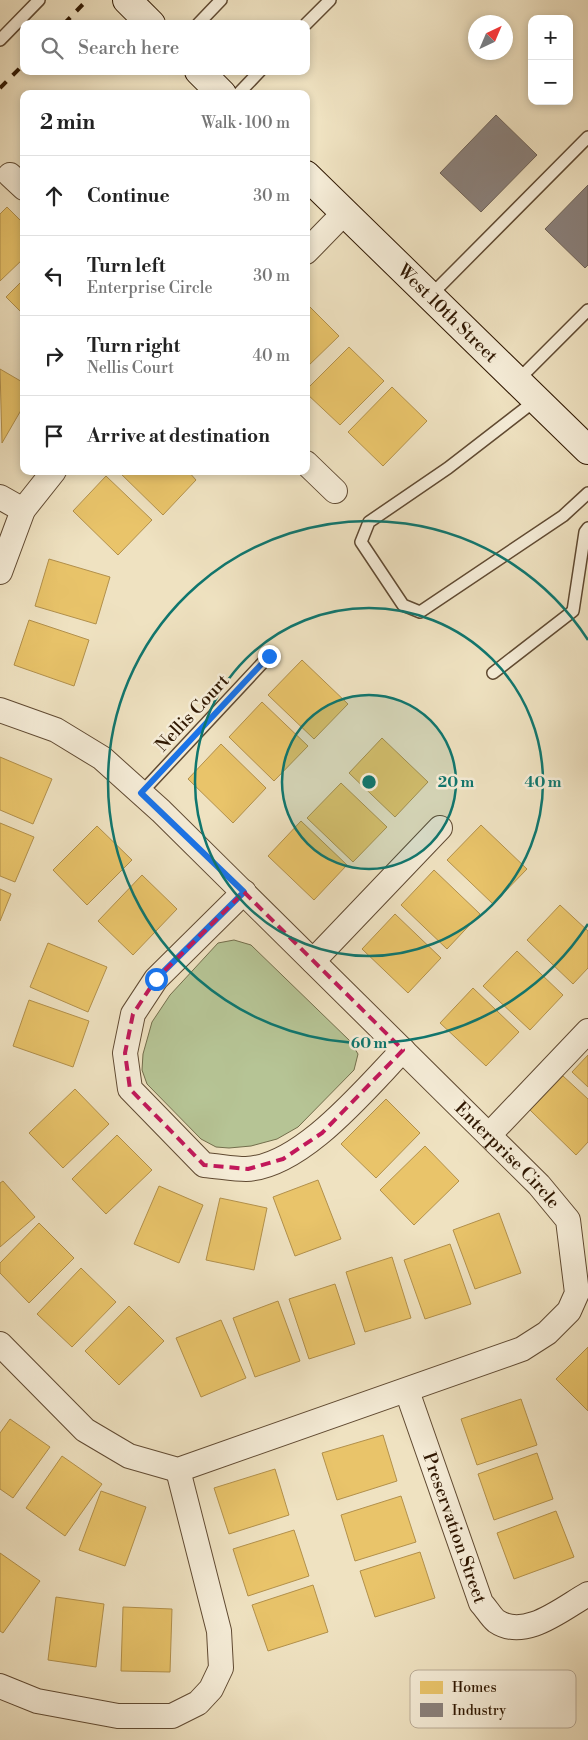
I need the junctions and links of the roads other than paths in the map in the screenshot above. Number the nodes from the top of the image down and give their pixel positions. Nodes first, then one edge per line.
1 (39, 0) edge
2 (221, 0) edge
3 (330, 0) edge
4 (129, 1) edge
5 (147, 20) edge
6 (202, 20) edge
7 (310, 20) edge
8 (0, 40) edge
9 (203, 75) edge
10 (256, 75) edge
11 (218, 90) edge
12 (242, 90) edge
13 (588, 137) edge
14 (310, 183) edge
15 (344, 213) junction
16 (310, 248) edge
17 (430, 296) junction
18 (588, 310) edge
19 (527, 391) junction
20 (588, 450) edge
21 (310, 466) edge
22 (51, 475) edge
23 (335, 491) dead end
24 (588, 493) edge
25 (0, 497) edge
26 (23, 510) junction
27 (588, 528) edge
28 (0, 572) edge
29 (269, 656) dead end
30 (493, 673) dead end
31 (0, 710) edge
32 (141, 793) junction
33 (440, 828) dead end
34 (244, 892) junction
35 (313, 961) junction
36 (588, 1031) edge
37 (403, 1050) junction
38 (489, 1135) junction
39 (583, 1295) edge
40 (0, 1344) edge
41 (407, 1391) junction
42 (178, 1470) junction
43 (588, 1594) edge
44 (0, 1686) edge

1 - 8 lane
2 - 6 lane
3 - 7 lane
4 - 5 main road
9 - 11 main road
10 - 12 lane
13 - 17 lane
14 - 15 main road, West 10th Street
15 - 16 street
15 - 17 main road, West 10th Street
17 - 19 main road, West 10th Street
18 - 19 lane
19 - 20 main road, West 10th Street
19 - 24 lane
21 - 23 street
22 - 26 street
25 - 26 street
26 - 28 street
27 - 30 lane
29 - 32 lane, Nellis Court
31 - 32 street, Enterprise Circle
32 - 34 street, Enterprise Circle
33 - 35 street
34 - 35 street, Enterprise Circle
34 - 37 street
35 - 37 street, Enterprise Circle
36 - 38 street
37 - 38 street, Enterprise Circle
38 - 39 street, Enterprise Circle
39 - 41 street, Enterprise Circle
40 - 42 street
41 - 42 street, Enterprise Circle
41 - 43 street, Preservation Street
42 - 44 street

